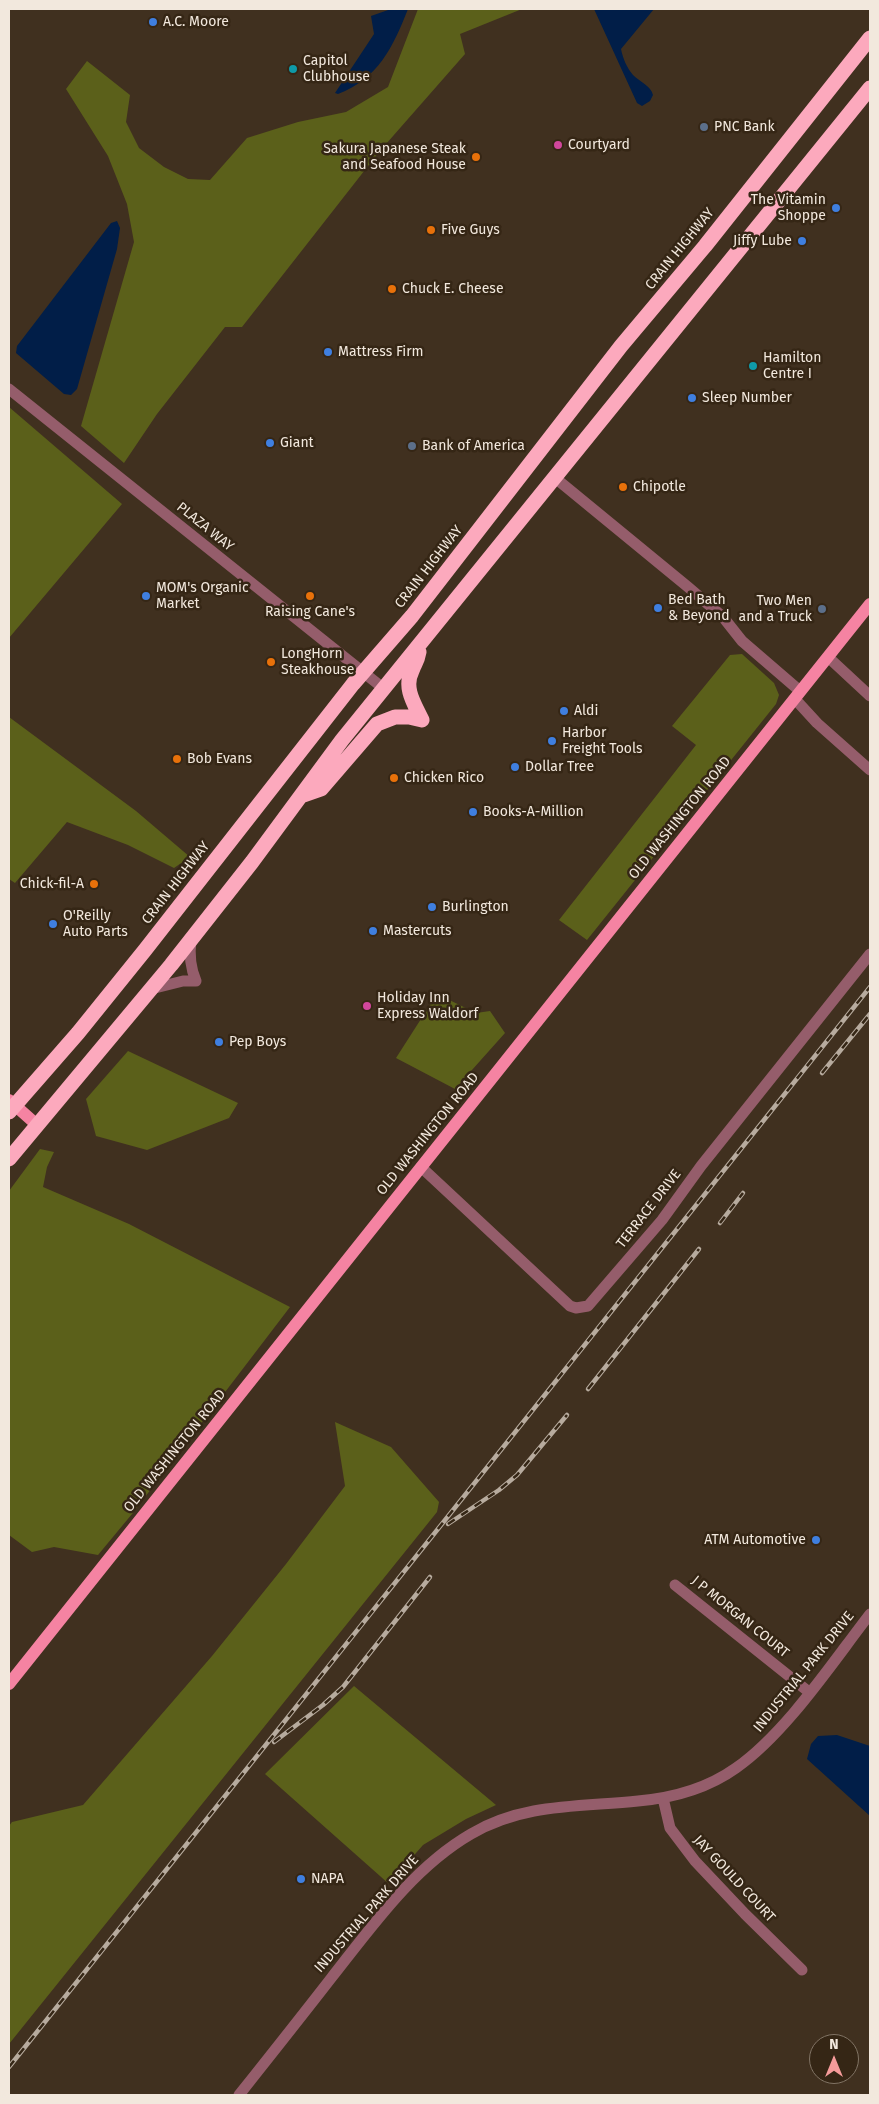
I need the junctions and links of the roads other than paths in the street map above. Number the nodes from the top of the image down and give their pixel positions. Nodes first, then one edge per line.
1 (870, 38) edge
2 (870, 88) edge
3 (870, 97) edge
4 (816, 155) junction
5 (9, 389) edge
6 (554, 477) junction
7 (870, 604) edge
8 (421, 642) junction
9 (828, 657) junction
10 (363, 672) junction
11 (383, 688) junction
12 (798, 695) junction
13 (870, 696) edge
14 (870, 770) edge
15 (301, 796) junction
16 (190, 940) junction
17 (870, 954) edge
18 (151, 989) junction
19 (10, 1106) edge
20 (37, 1125) junction
21 (9, 1159) edge
22 (421, 1167) junction
23 (675, 1584) dead end
24 (870, 1614) edge
25 (9, 1684) edge
26 (810, 1692) junction
27 (663, 1798) junction
28 (802, 1970) dead end
29 (239, 2095) edge

1 - 10 highway, CRAIN HIGHWAY
2 - 4 highway
3 - 4 highway
4 - 6 highway
5 - 10 street, PLAZA WAY
6 - 8 highway
6 - 12 street
7 - 9 main road, OLD WASHINGTON ROAD
8 - 11 highway
8 - 15 highway
9 - 12 main road, OLD WASHINGTON ROAD
9 - 13 street
10 - 11 street, PLAZA WAY
10 - 19 highway, CRAIN HIGHWAY
11 - 15 highway
12 - 14 street
12 - 22 main road, OLD WASHINGTON ROAD
15 - 16 highway
16 - 18 highway
16 - 18 street
17 - 22 street, TERRACE DRIVE
18 - 20 highway
19 - 20 main road
20 - 21 highway
22 - 25 main road, OLD WASHINGTON ROAD
23 - 26 street, J P MORGAN COURT
24 - 26 street, INDUSTRIAL PARK DRIVE
26 - 27 street, INDUSTRIAL PARK DRIVE
27 - 28 street, JAY GOULD COURT
27 - 29 street, INDUSTRIAL PARK DRIVE

